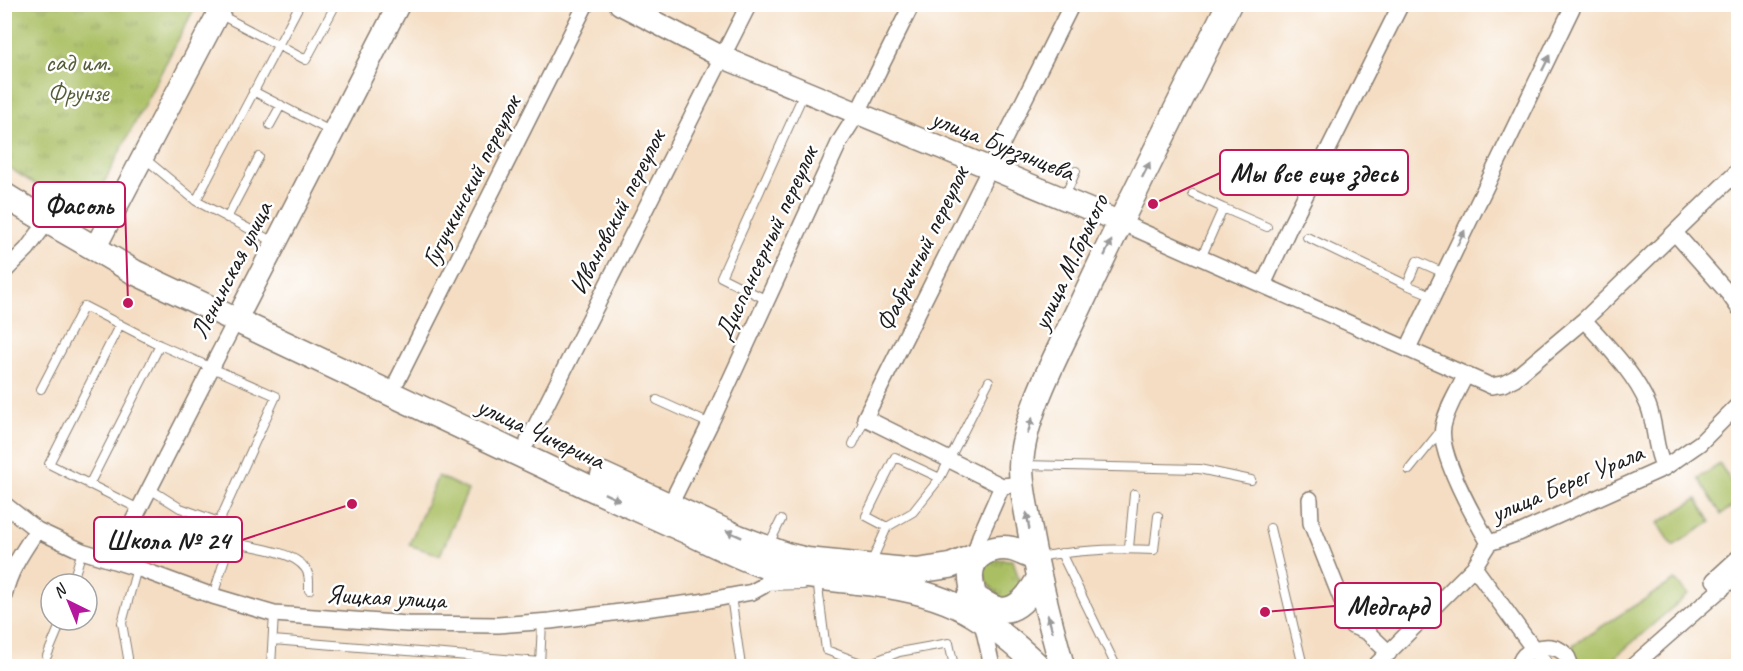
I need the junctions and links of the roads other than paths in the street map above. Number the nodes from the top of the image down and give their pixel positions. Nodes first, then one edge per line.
1 (300, 4) edge
2 (336, 4) edge
3 (399, 4) edge
4 (586, 4) edge
5 (620, 4) edge
6 (749, 4) edge
7 (912, 4) edge
8 (1072, 4) edge
9 (1229, 4) edge
10 (1401, 4) edge
11 (1574, 4) edge
12 (221, 9) edge
13 (278, 45) junction
14 (722, 57) junction
15 (254, 91) junction
16 (805, 92) junction
17 (281, 105) junction
18 (857, 114) junction
19 (270, 125) dead end
20 (334, 133) junction
21 (142, 156) junction
22 (259, 157) dead end
23 (989, 169) junction
24 (1076, 171) dead end
25 (1738, 171) edge
26 (1193, 194) dead end
27 (4, 195) edge
28 (1064, 199) junction
29 (196, 201) junction
30 (1222, 207) junction
31 (227, 218) junction
32 (47, 222) junction
33 (1120, 222) junction
34 (1267, 227) dead end
35 (1675, 233) junction
36 (1307, 237) dead end
37 (277, 244) junction
38 (95, 248) junction
39 (1201, 258) junction
40 (4, 272) edge
41 (1444, 273) junction
42 (1263, 285) junction
43 (1407, 285) junction
44 (1424, 292) dead end
45 (767, 300) junction
46 (1738, 307) edge
47 (240, 313) junction
48 (1584, 320) junction
49 (120, 324) junction
50 (160, 345) junction
51 (1408, 348) junction
52 (213, 369) junction
53 (1465, 376) junction
54 (398, 379) junction
55 (990, 381) dead end
56 (40, 389) dead end
57 (657, 400) dead end
58 (1738, 405) edge
59 (865, 418) junction
60 (710, 424) junction
61 (1443, 428) junction
62 (528, 441) junction
63 (853, 444) dead end
64 (950, 461) junction
65 (1664, 468) junction
66 (1409, 470) dead end
67 (940, 478) junction
68 (1015, 478) junction
69 (1251, 480) dead end
70 (89, 485) junction
71 (150, 489) junction
72 (1134, 494) dead end
73 (1310, 499) dead end
74 (4, 504) edge
75 (670, 505) junction
76 (139, 509) junction
77 (1158, 516) dead end
78 (781, 520) dead end
79 (887, 526) junction
80 (184, 528) dead end
81 (1270, 528) dead end
82 (37, 530) junction
83 (230, 542) junction
84 (1489, 543) junction
85 (767, 548) junction
86 (1129, 548) junction
87 (82, 551) junction
88 (1061, 553) junction
89 (1738, 558) edge
90 (112, 560) junction
91 (1474, 567) junction
92 (137, 568) junction
93 (1036, 569) junction
94 (76, 572) edge
95 (864, 574) junction
96 (1738, 574) edge
97 (770, 578) junction
98 (817, 581) junction
99 (977, 581) junction
100 (1722, 589) junction
101 (309, 590) dead end
102 (4, 596) edge
103 (213, 596) junction
104 (732, 596) junction
105 (274, 614) junction
106 (542, 622) junction
107 (57, 632) edge
108 (273, 640) junction
109 (1533, 648) junction
110 (1389, 653) junction
111 (46, 656) dead end
112 (540, 664) edge
113 (127, 666) edge
114 (271, 666) edge
115 (741, 666) edge
116 (866, 666) edge
117 (954, 666) edge
118 (992, 666) edge
119 (1038, 666) edge
120 (1062, 666) edge
121 (1116, 666) edge
122 (1303, 666) edge
123 (1375, 666) edge
124 (1519, 666) edge
125 (1546, 666) edge
126 (1570, 666) edge
127 (1633, 666) edge

1 - 13 lane
2 - 13 lane
3 - 20 street, Ленинская улица
4 - 54 street, Гугучкинский переулок
5 - 14 street, улица Бурзянцева
6 - 14 street, Ивановский переулок
7 - 18 street, Диспансерный переулок
8 - 23 street, Фабричный переулок
33 -> 9 main road, улица М.Горького
10 - 42 street
41 -> 11 street
12 - 13 lane
12 - 21 street
13 - 15 lane
14 - 16 street, улица Бурзянцева
14 - 62 street, Ивановский переулок
15 - 17 lane
15 - 29 lane
16 - 18 street, улица Бурзянцева
16 - 45 lane
17 - 19 lane
17 - 20 lane
18 - 23 street, улица Бурзянцева
18 - 45 street, Диспансерный переулок
20 - 37 street, Ленинская улица
21 - 29 lane
21 - 38 street
22 - 31 lane
23 - 28 street, улица Бурзянцева
23 - 59 street, Фабричный переулок
24 - 28 lane
25 - 35 street, улица Бурзянцева
26 - 30 lane
27 - 32 main road, улица Чичерина
28 - 33 street, улица Бурзянцева
29 - 31 lane
30 - 34 lane
30 - 39 lane
31 - 37 lane
32 - 38 main road, улица Чичерина
32 - 40 street
33 - 39 street, улица Бурзянцева
68 -> 33 main road, улица М.Горького
35 - 46 street
35 - 48 street, улица Бурзянцева
36 - 43 lane
37 - 47 street, Ленинская улица
38 - 47 main road, улица Чичерина
39 - 42 street, улица Бурзянцева
41 - 43 lane
41 - 51 street
42 - 51 street, улица Бурзянцева
43 - 44 lane
45 - 60 street, Диспансерный переулок
47 - 52 street, Ленинская улица
47 - 54 main road, улица Чичерина
47 -> 97 main road, улица Чичерина
48 - 53 street, улица Бурзянцева
48 - 65 street
49 - 50 lane
49 - 56 lane
49 - 70 lane
50 - 52 lane
50 - 70 lane
51 - 53 street, улица Бурзянцева
52 - 71 street, Ленинская улица
52 - 71 lane
53 - 61 street
54 - 62 main road, улица Чичерина
55 - 64 lane
57 - 60 lane
58 - 65 street, улица Берег Урала
59 - 63 lane
59 - 64 street
60 - 75 street, Диспансерный переулок
61 - 66 lane
61 - 84 street
62 - 75 main road, улица Чичерина
64 - 67 lane
64 - 68 street
65 - 84 street, улица Берег Урала
67 - 79 lane
67 - 79 lane
68 - 69 lane
93 -> 68 main road, улица М.Горького
68 - 99 street
70 - 76 lane
71 - 76 street, Ленинская улица
72 - 86 lane
73 - 110 street
74 - 82 street, Яицкая улица
85 -> 75 main road, улица Чичерина
76 - 90 street, Ленинская улица
77 - 86 lane
78 - 85 lane
79 - 95 lane
80 - 83 lane
81 - 122 lane
82 - 87 street, Яицкая улица
82 - 102 street
83 - 101 lane
83 - 103 lane
84 - 91 street, улица Берег Урала
85 - 95 main road, улица Чичерина
86 - 88 lane
87 - 90 street, Яицкая улица
87 - 94 lane
88 - 93 lane
88 - 121 lane
89 - 100 street
90 - 92 street, Яицкая улица
91 - 109 street
91 - 110 street, улица Берег Урала
92 - 103 street, Яицкая улица
92 - 113 lane
93 - 99 main road
93 - 99 main road
120 -> 93 main road, улица М.Горького
95 - 98 main road, улица Чичерина
95 - 99 main road, улица Чичерина
95 - 99 main road, улица Чичерина
96 - 100 street
97 - 98 main road, улица Чичерина
97 - 104 street, Яицкая улица
98 - 116 lane
99 - 118 street
99 - 119 main road
100 - 127 street
103 - 105 street, Яицкая улица
104 - 106 street, Яицкая улица
104 - 115 lane
105 - 106 street, Яицкая улица
105 - 108 lane
106 - 112 lane
107 - 111 lane
108 - 112 lane
108 - 114 lane
109 - 124 street
109 - 125 street
109 - 126 street
110 - 123 street, улица Берег Урала
116 - 117 lane

